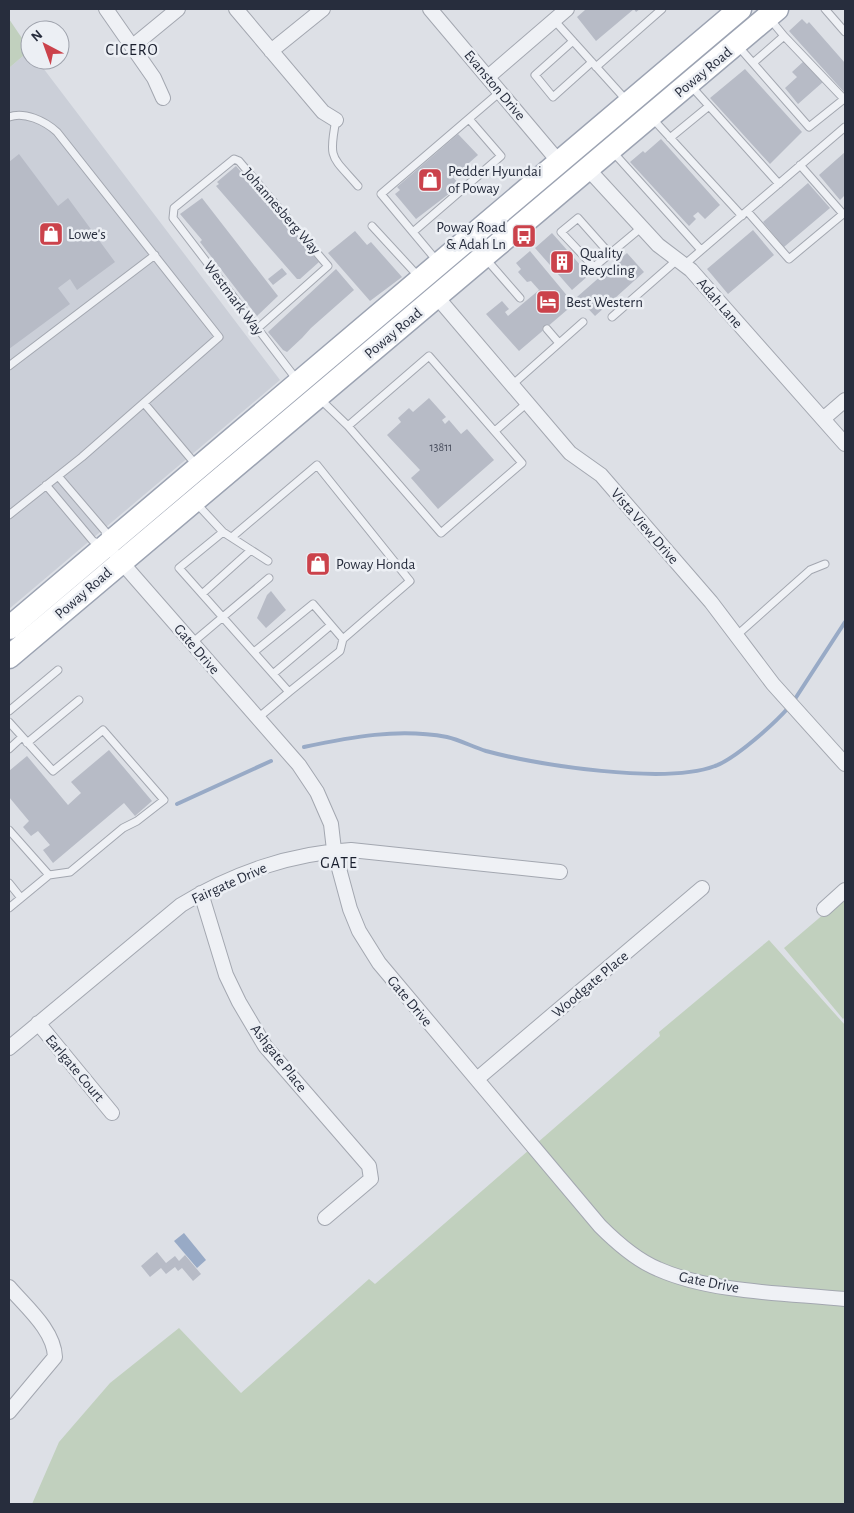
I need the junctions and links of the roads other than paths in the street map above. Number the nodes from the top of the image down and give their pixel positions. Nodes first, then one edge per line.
1 (106, 9) edge
2 (178, 9) edge
3 (236, 9) edge
4 (322, 9) edge
5 (430, 9) edge
6 (567, 9) edge
7 (662, 9) edge
8 (740, 9) edge
9 (825, 9) edge
10 (769, 11) edge
11 (554, 20) junction
12 (845, 32) edge
13 (784, 36) junction
14 (573, 41) junction
15 (133, 46) junction
16 (697, 46) junction
17 (732, 47) junction
18 (272, 51) junction
19 (753, 63) junction
20 (594, 64) junction
21 (488, 77) junction
22 (689, 83) junction
23 (500, 92) junction
24 (163, 98) dead end
25 (629, 103) junction
26 (709, 106) junction
27 (650, 116) junction
28 (9, 117) edge
29 (469, 119) junction
30 (336, 120) joint
31 (845, 127) edge
32 (670, 138) junction
33 (611, 149) junction
34 (559, 162) junction
35 (800, 165) junction
36 (588, 169) junction
37 (779, 184) junction
38 (358, 186) dead end
39 (172, 213) joint
40 (744, 214) junction
41 (372, 226) dead end
42 (642, 227) junction
43 (413, 232) junction
44 (701, 250) junction
45 (610, 254) junction
46 (155, 255) junction
47 (484, 257) junction
48 (680, 263) junction
49 (439, 264) junction
50 (421, 279) junction
51 (402, 295) junction
52 (436, 297) junction
53 (520, 298) dead end
54 (612, 317) dead end
55 (583, 322) dead end
56 (257, 329) junction
57 (547, 329) dead end
58 (559, 343) junction
59 (9, 366) edge
60 (299, 382) junction
61 (512, 385) junction
62 (316, 396) junction
63 (845, 400) edge
64 (144, 403) junction
65 (527, 403) junction
66 (823, 419) junction
67 (348, 426) junction
68 (494, 431) junction
69 (845, 444) edge
70 (246, 455) junction
71 (198, 467) junction
72 (58, 476) junction
73 (46, 485) junction
74 (193, 500) junction
75 (9, 515) edge
76 (223, 532) junction
77 (232, 537) junction
78 (251, 550) junction
79 (114, 553) junction
80 (268, 561) dead end
81 (825, 564) dead end
82 (269, 578) dead end
83 (202, 594) junction
84 (222, 616) junction
85 (331, 625) junction
86 (9, 628) edge
87 (736, 636) junction
88 (343, 640) junction
89 (192, 643) junction
90 (254, 652) junction
91 (9, 657) edge
92 (58, 670) dead end
93 (273, 674) junction
94 (289, 692) junction
95 (79, 700) dead end
96 (9, 711) edge
97 (258, 718) junction
98 (9, 722) edge
99 (25, 740) junction
100 (9, 749) edge
101 (845, 764) edge
102 (9, 830) edge
103 (334, 850) junction
104 (560, 872) dead end
105 (49, 875) junction
106 (9, 883) edge
107 (702, 888) dead end
108 (845, 890) edge
109 (201, 893) junction
110 (21, 898) junction
111 (9, 908) edge
112 (824, 909) dead end
113 (38, 1024) junction
114 (9, 1048) edge
115 (477, 1080) junction
116 (112, 1113) dead end
117 (325, 1218) dead end
118 (9, 1287) edge
119 (845, 1299) edge
120 (9, 1412) edge

1 - 15 street
2 - 15 street
3 - 18 street
4 - 18 street
5 - 21 street, Evanston Drive
6 - 11 street
7 - 20 lane
8 - 16 main road, Poway Road
9 - 12 lane
10 - 13 lane
10 - 17 main road, Poway Road
11 - 14 lane
11 - 21 street
13 - 19 lane
13 - 19 lane
14 - 20 lane
14 - 20 lane
15 - 24 street
16 - 25 main road, Poway Road
16 - 36 main road
17 - 19 lane
17 - 22 main road, Poway Road
18 - 30 street
20 - 25 lane
21 - 23 street, Evanston Drive
22 - 26 lane
22 - 27 main road, Poway Road
23 - 29 lane
23 - 34 street, Evanston Drive
25 - 34 main road, Poway Road
26 - 32 lane
26 - 37 lane
27 - 32 lane
27 - 33 main road, Poway Road
28 - 46 lane
29 - 43 lane
29 - 43 lane
30 - 38 lane
31 - 35 lane
32 - 40 lane
33 - 36 main road, Poway Road
33 - 44 lane
34 - 49 main road, Poway Road
34 - 52 main road
35 - 37 lane
35 - 40 lane
36 - 42 street, Adah Lane
36 - 47 main road, Poway Road
37 - 40 lane
39 - 56 lane, Westmark Way
39 - 56 lane, Johannesberg Way
40 - 44 lane
41 - 50 lane
42 - 45 lane
42 - 48 street, Adah Lane
43 - 49 lane
44 - 48 lane
45 - 45 lane
46 - 59 lane
46 - 64 lane
47 - 52 main road, Poway Road
47 - 53 lane
48 - 54 lane
48 - 66 street, Adah Lane
49 - 50 main road, Poway Road
50 - 51 main road, Poway Road
51 - 60 main road, Poway Road
51 - 62 main road
52 - 61 street, Vista View Drive
52 - 62 main road, Poway Road
55 - 58 lane
56 - 60 lane, Westmark Way
57 - 58 lane
58 - 61 lane
60 - 70 main road
60 - 71 main road, Poway Road
61 - 65 street, Vista View Drive
62 - 67 lane
62 - 70 main road, Poway Road
63 - 66 street
64 - 71 lane
64 - 72 lane
65 - 68 lane
65 - 87 street, Vista View Drive
66 - 69 street, Adah Lane
67 - 68 lane
67 - 68 lane
70 - 74 main road, Poway Road
71 - 79 main road, Poway Road
72 - 73 lane
72 - 79 lane
73 - 75 lane
73 - 79 lane
74 - 76 lane
74 - 79 main road, Poway Road
76 - 77 lane
76 - 83 lane
77 - 78 lane
77 - 88 lane
78 - 80 lane
78 - 83 lane
79 - 86 main road, Poway Road
79 - 89 street, Gate Drive
79 - 91 main road, Poway Road
81 - 87 lane
82 - 84 lane
83 - 84 lane
84 - 89 lane
84 - 90 lane
85 - 88 lane
85 - 90 lane
85 - 93 lane
87 - 101 street, Vista View Drive
88 - 94 lane
89 - 97 street, Gate Drive
90 - 93 lane
92 - 96 lane
93 - 94 lane
94 - 97 lane
95 - 99 lane
97 - 103 street, Gate Drive
98 - 99 lane
99 - 100 lane
99 - 105 lane
102 - 105 lane
103 - 104 street, Fairgate Drive
103 - 109 street, Fairgate Drive
103 - 115 street, Gate Drive
105 - 110 lane
106 - 110 lane
107 - 115 street, Woodgate Place
108 - 112 street
109 - 113 street, Fairgate Drive
109 - 117 street, Ashgate Place
110 - 111 lane
113 - 114 street, Fairgate Drive
113 - 116 street, Earlgate Court
115 - 119 street, Gate Drive
118 - 120 street

